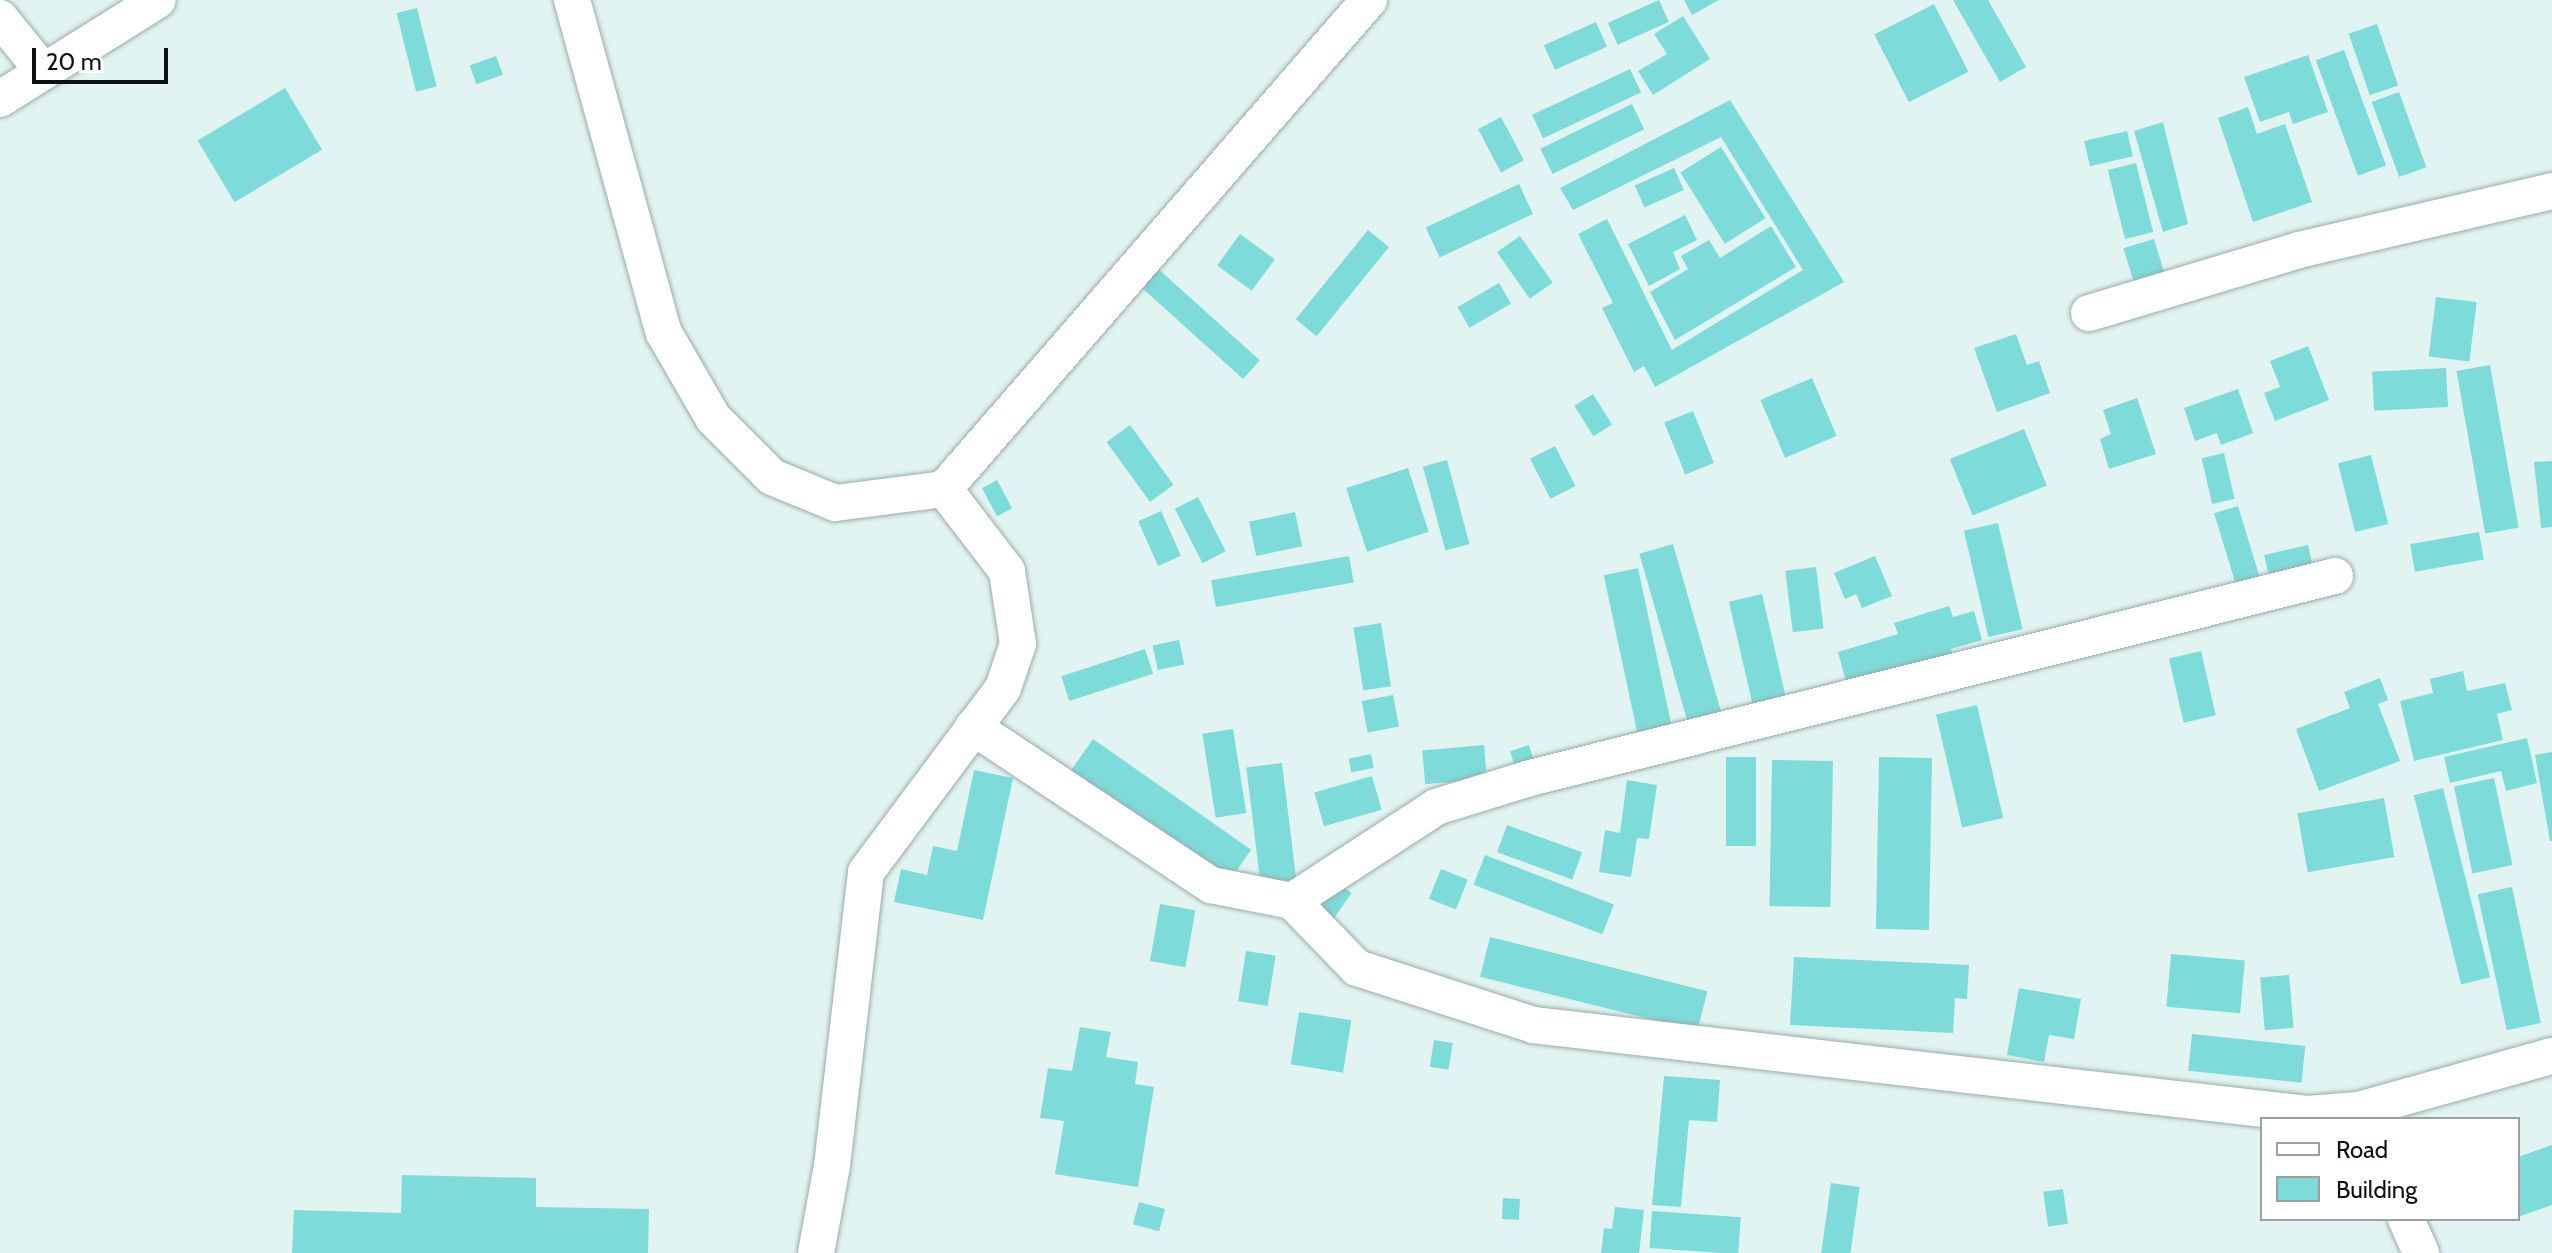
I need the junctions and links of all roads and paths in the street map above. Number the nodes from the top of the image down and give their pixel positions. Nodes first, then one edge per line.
1 (158, 0) edge
2 (572, 0) edge
3 (1369, 0) edge
4 (0, 18) edge
5 (43, 71) junction
6 (0, 99) edge
7 (2552, 191) edge
8 (2089, 313) dead end
9 (944, 489) junction
10 (2335, 576) dead end
11 (973, 727) junction
12 (1292, 901) junction
13 (2552, 1056) edge
14 (2360, 1114) edge
15 (2407, 1221) edge
16 (816, 1253) edge
17 (2421, 1253) edge

1 - 5 street
2 - 9 street
3 - 9 street
4 - 5 street
5 - 6 street
7 - 8 street
9 - 11 street
10 - 12 street
11 - 12 street
11 - 16 street
12 - 14 street
13 - 14 street
15 - 17 street

